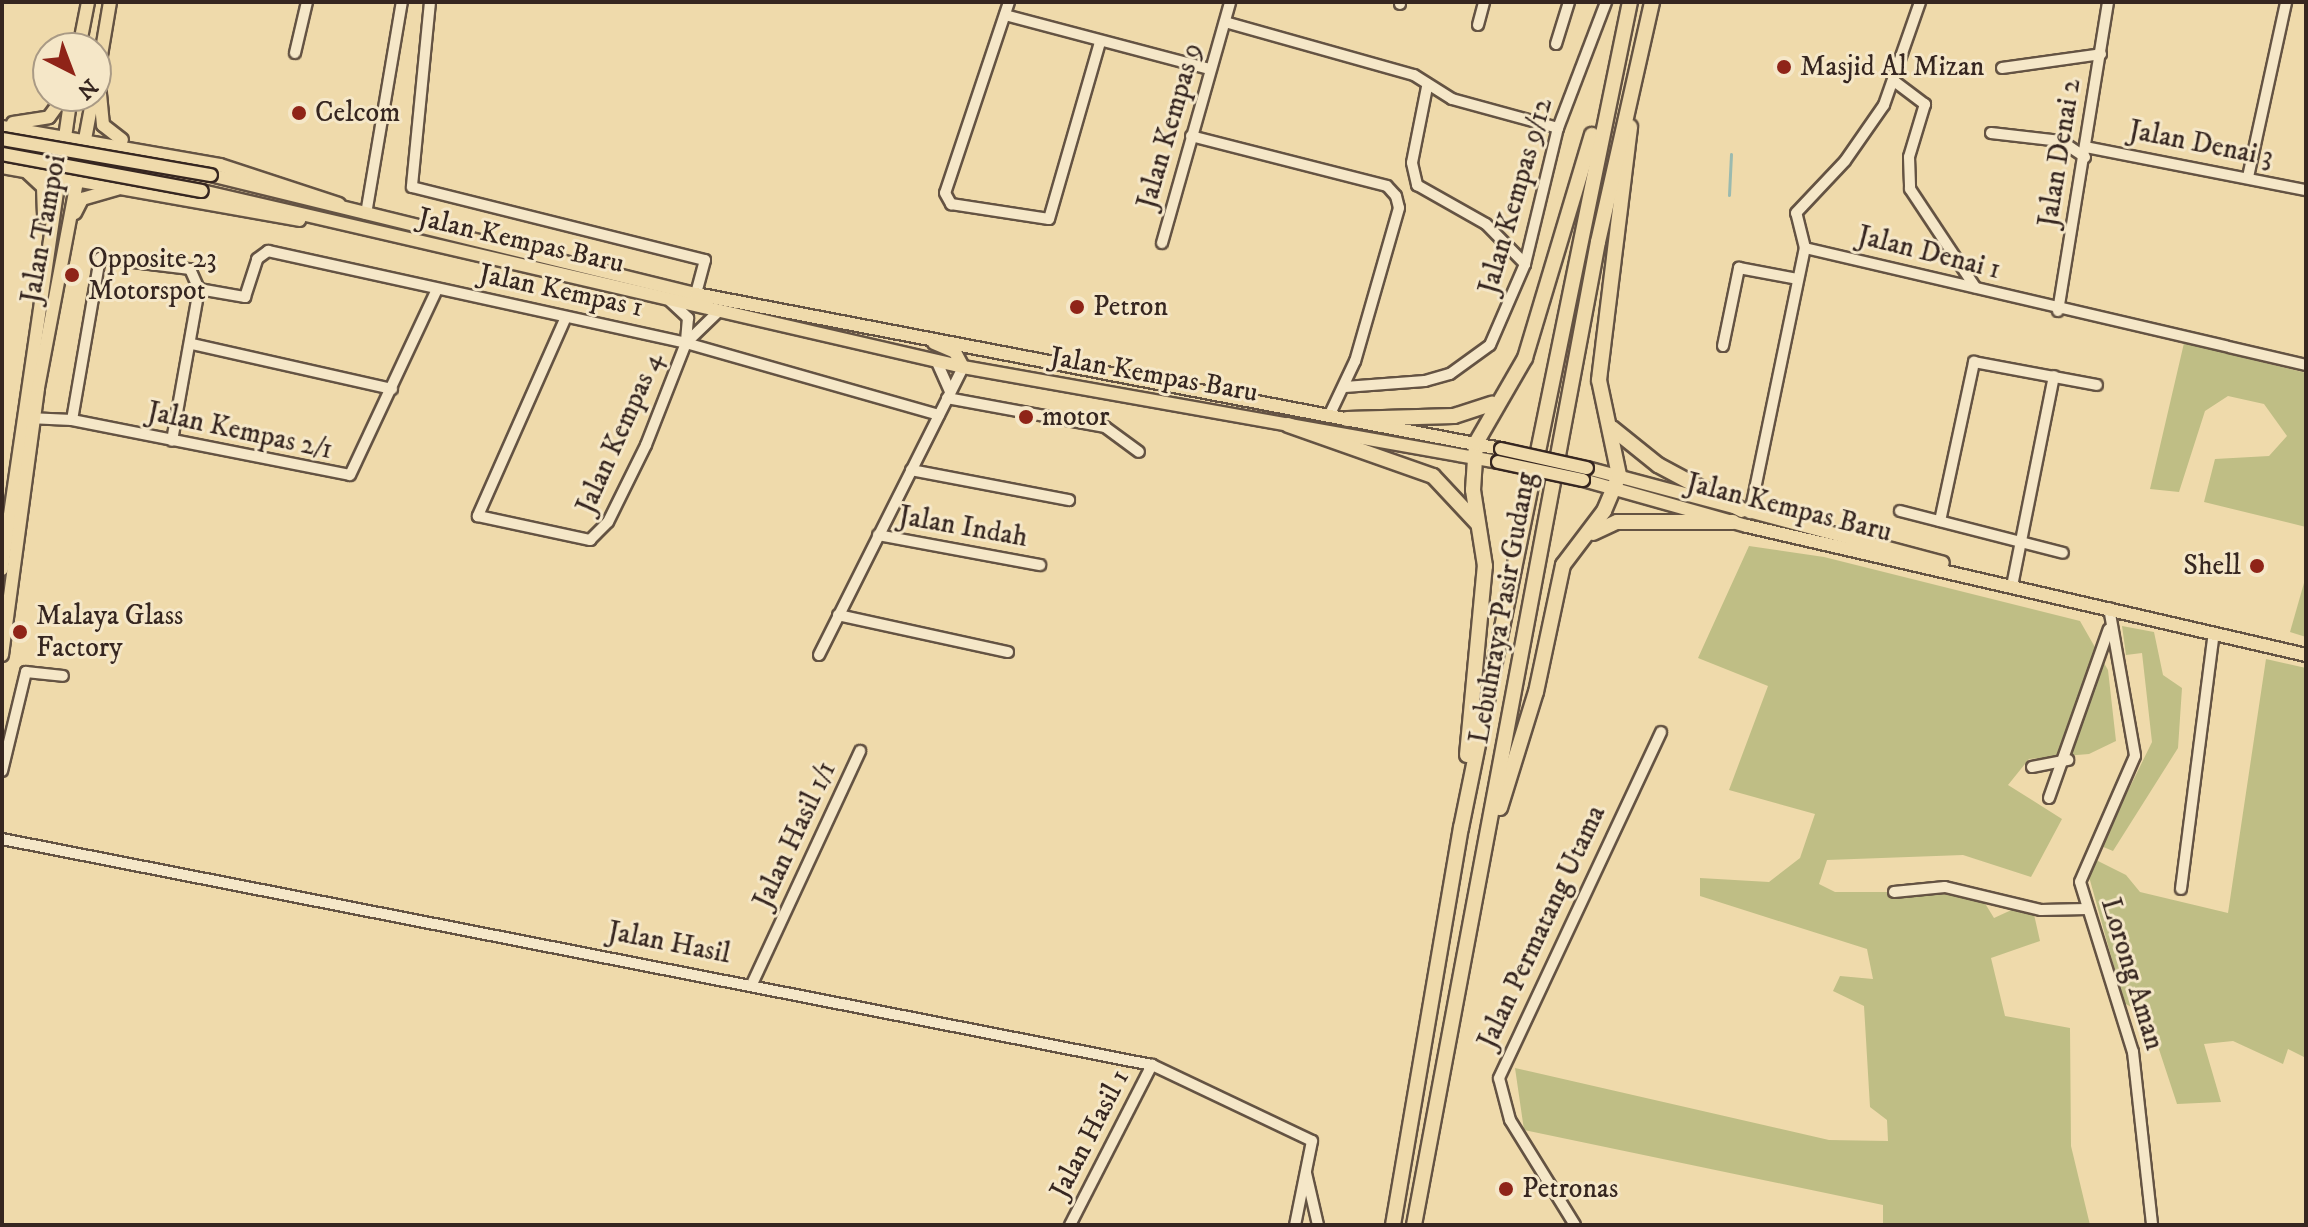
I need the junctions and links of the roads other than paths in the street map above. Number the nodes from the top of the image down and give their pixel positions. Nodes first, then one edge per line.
1 (88, 2) edge
2 (110, 2) edge
3 (307, 2) edge
4 (402, 2) edge
5 (430, 2) edge
6 (1009, 2) edge
7 (1230, 2) edge
8 (1484, 2) edge
9 (1569, 2) edge
10 (1606, 2) edge
11 (1630, 2) edge
12 (1652, 2) edge
13 (1920, 2) edge
14 (2108, 2) edge
15 (2286, 2) edge
16 (1005, 15) junction
17 (1225, 22) junction
18 (1478, 25) dead end
19 (82, 32) edge
20 (105, 32) edge
21 (1100, 42) junction
22 (1556, 44) dead end
23 (295, 53) dead end
24 (2101, 54) junction
25 (1614, 67) junction
26 (2002, 68) dead end
27 (1209, 69) junction
28 (1633, 79) junction
29 (1894, 81) junction
30 (1427, 87) junction
31 (49, 112) edge
32 (69, 112) edge
33 (90, 112) edge
34 (101, 112) edge
35 (2, 126) edge
36 (1558, 128) junction
37 (34, 133) junction
38 (1991, 133) dead end
39 (65, 136) junction
40 (1191, 136) junction
41 (85, 138) junction
42 (2, 139) edge
43 (114, 142) junction
44 (141, 148) junction
45 (2085, 152) junction
46 (2, 154) edge
47 (2, 167) edge
48 (25, 171) junction
49 (59, 176) junction
50 (2248, 177) junction
51 (77, 179) junction
52 (102, 183) junction
53 (129, 186) junction
54 (2306, 190) edge
55 (344, 209) junction
56 (366, 214) junction
57 (354, 227) junction
58 (1162, 243) dead end
59 (1805, 248) junction
60 (63, 261) junction
61 (1525, 264) junction
62 (1797, 279) junction
63 (1975, 287) junction
64 (199, 289) junction
65 (437, 289) junction
66 (696, 294) junction
67 (38, 297) junction
68 (669, 300) junction
69 (2058, 311) junction
70 (718, 312) junction
71 (566, 317) junction
72 (882, 326) junction
73 (686, 343) junction
74 (192, 344) junction
75 (1723, 346) dead end
76 (936, 360) junction
77 (2306, 365) edge
78 (963, 367) junction
79 (2054, 376) junction
80 (2097, 385) dead end
81 (1345, 387) junction
82 (392, 389) junction
83 (948, 395) junction
84 (1496, 401) junction
85 (34, 415) junction
86 (939, 415) junction
87 (1329, 416) junction
88 (1347, 419) junction
89 (1604, 419) junction
90 (72, 420) junction
91 (1288, 425) junction
92 (19, 428) junction
93 (172, 441) junction
94 (1475, 450) junction
95 (1139, 452) dead end
96 (911, 470) junction
97 (1585, 474) junction
98 (1617, 481) junction
99 (1069, 500) dead end
100 (1900, 511) dead end
101 (1742, 515) junction
102 (1940, 521) junction
103 (1483, 534) junction
104 (878, 535) junction
105 (2022, 542) junction
106 (1578, 544) junction
107 (2063, 553) dead end
108 (1040, 565) dead end
109 (2, 569) edge
110 (2013, 581) junction
111 (2103, 606) junction
112 (838, 615) junction
113 (2109, 629) junction
114 (2214, 633) junction
115 (1008, 652) dead end
116 (2, 655) edge
117 (819, 655) dead end
118 (2306, 655) edge
119 (63, 676) dead end
120 (1661, 732) dead end
121 (860, 751) dead end
122 (2068, 760) junction
123 (2032, 767) dead end
124 (2, 771) edge
125 (2049, 798) dead end
126 (1461, 828) junction
127 (2, 839) edge
128 (1481, 872) junction
129 (2181, 889) dead end
130 (1894, 892) dead end
131 (2087, 909) junction
132 (752, 984) junction
133 (1152, 1065) junction
134 (1306, 1172) junction
135 (1070, 1225) edge
136 (1295, 1225) edge
137 (1318, 1225) edge
138 (1393, 1225) edge
139 (1414, 1225) edge
140 (1575, 1225) edge
141 (2152, 1225) edge

1 - 19 main road
2 - 20 main road
3 - 23 street
4 - 56 street
5 - 66 street
6 - 16 street
7 - 17 street, Jalan Kempas 9
8 - 18 street
9 - 22 street
10 - 36 street, Jalan Kempas 9/12
11 - 25 highway, Lebuhraya Pasir Gudang
12 - 28 highway, Lebuhraya Pasir Gudang
13 - 29 street
14 - 24 street, Jalan Denai 2
15 - 50 street
16 - 21 street
16 - 21 street
17 - 27 street, Jalan Kempas 9
17 - 30 street
21 - 27 street
24 - 26 street
24 - 45 street, Jalan Denai 2
25 - 84 highway
25 - 126 highway, Lebuhraya Pasir Gudang
27 - 40 street, Jalan Kempas 9
28 - 89 highway
28 - 128 highway, Lebuhraya Pasir Gudang
29 - 59 street
29 - 63 street
30 - 36 street
30 - 61 street
31 - 35 main road
32 - 39 main road, Jalan Tampoi
33 - 41 main road, Jalan Tampoi
34 - 44 main road
35 - 37 main road
36 - 61 street, Jalan Kempas 9/12
37 - 39 main road
37 - 48 main road
38 - 45 street, Jalan Denai 3
39 - 41 main road
39 - 49 main road, Jalan Tampoi
40 - 58 street, Jalan Kempas 9
40 - 81 street
41 - 43 main road
41 - 51 main road, Jalan Tampoi
42 - 55 main road, Jalan Kempas Baru, bridge
43 - 44 main road
43 - 52 main road
44 - 55 main road
45 - 50 street, Jalan Denai 3
45 - 69 street, Jalan Denai 2
46 - 57 main road, Jalan Kempas Baru, bridge
47 - 48 main road
48 - 49 main road
48 - 67 main road
49 - 51 main road
49 - 67 main road, Jalan Tampoi
50 - 54 street, Jalan Denai 3
51 - 52 main road
51 - 60 main road, Jalan Tampoi
52 - 53 main road
53 - 57 main road
53 - 60 main road
55 - 56 main road, Jalan Kempas Baru
56 - 66 main road, Jalan Kempas Baru
57 - 68 main road, Jalan Kempas Baru
59 - 62 street
59 - 63 street, Jalan Denai 1
60 - 85 main road, Jalan Tampoi
61 - 81 street, Jalan Kempas 9/12
62 - 75 street
62 - 101 street
63 - 69 street, Jalan Denai 1
64 - 65 street, Jalan Kempas 1
64 - 74 street
64 - 90 street
65 - 71 street, Jalan Kempas 1
65 - 82 street, Jalan Kempas 2/1
66 - 72 main road, Jalan Kempas Baru
67 - 92 main road, Jalan Tampoi
68 - 70 main road, Jalan Kempas Baru
68 - 73 street
69 - 77 street, Jalan Denai 1
70 - 73 street
70 - 76 main road, Jalan Kempas Baru
71 - 73 street, Jalan Kempas 1
71 - 73 street, Jalan Kempas 4
72 - 78 main road
72 - 87 main road, Jalan Kempas Baru
73 - 86 street, Jalan Kempas 1
74 - 82 street
74 - 93 street
76 - 78 main road, Jalan Kempas Baru
76 - 83 street
78 - 83 street, Jalan Indah
78 - 91 main road, Jalan Kempas Baru
79 - 80 street
79 - 102 street
79 - 105 street
81 - 87 street
82 - 93 street, Jalan Kempas 2/1
83 - 86 street, Jalan Indah
83 - 95 street
84 - 88 highway
84 - 94 highway
85 - 90 street, Jalan Kempas 2/1
85 - 92 street
85 - 116 main road, Jalan Tampoi
86 - 96 street, Jalan Indah
87 - 88 main road, Jalan Kempas Baru
88 - 94 main road, Jalan Kempas Baru
89 - 98 highway
89 - 101 highway
90 - 93 street, Jalan Kempas 2/1
91 - 94 main road, Jalan Kempas Baru
91 - 103 highway
92 - 109 main road, Jalan Tampoi
94 - 97 main road, Jalan Kempas Baru, bridge
94 - 97 main road, Jalan Kempas Baru, bridge
94 - 103 highway
96 - 99 street
96 - 104 street, Jalan Indah
97 - 98 main road, Jalan Kempas Baru
98 - 101 main road, Jalan Kempas Baru
98 - 106 highway
100 - 102 street
101 - 106 highway
101 - 110 main road, Jalan Kempas Baru
101 - 111 main road, Jalan Kempas Baru
102 - 105 street
103 - 126 highway
104 - 108 street, Jalan Indah
104 - 112 street, Jalan Indah
105 - 107 street
105 - 110 street
106 - 128 highway
110 - 111 main road, Jalan Kempas Baru
111 - 113 street, Lorong Aman
111 - 114 main road, Jalan Kempas Baru
112 - 115 street
112 - 117 street, Jalan Indah
113 - 122 street
113 - 131 street, Lorong Aman
114 - 118 main road, Jalan Kempas Baru
114 - 129 street
119 - 124 street
120 - 140 street, Jalan Permatang Utama
121 - 132 street, Jalan Hasil 1/1
122 - 123 street
122 - 125 street
126 - 138 highway, Lebuhraya Pasir Gudang
127 - 132 street, Jalan Hasil
128 - 139 highway, Lebuhraya Pasir Gudang
130 - 131 street
131 - 141 street, Lorong Aman
132 - 133 street, Jalan Hasil
133 - 134 street, Jalan Hasil
133 - 135 street, Jalan Hasil 1
134 - 136 street
134 - 137 street

